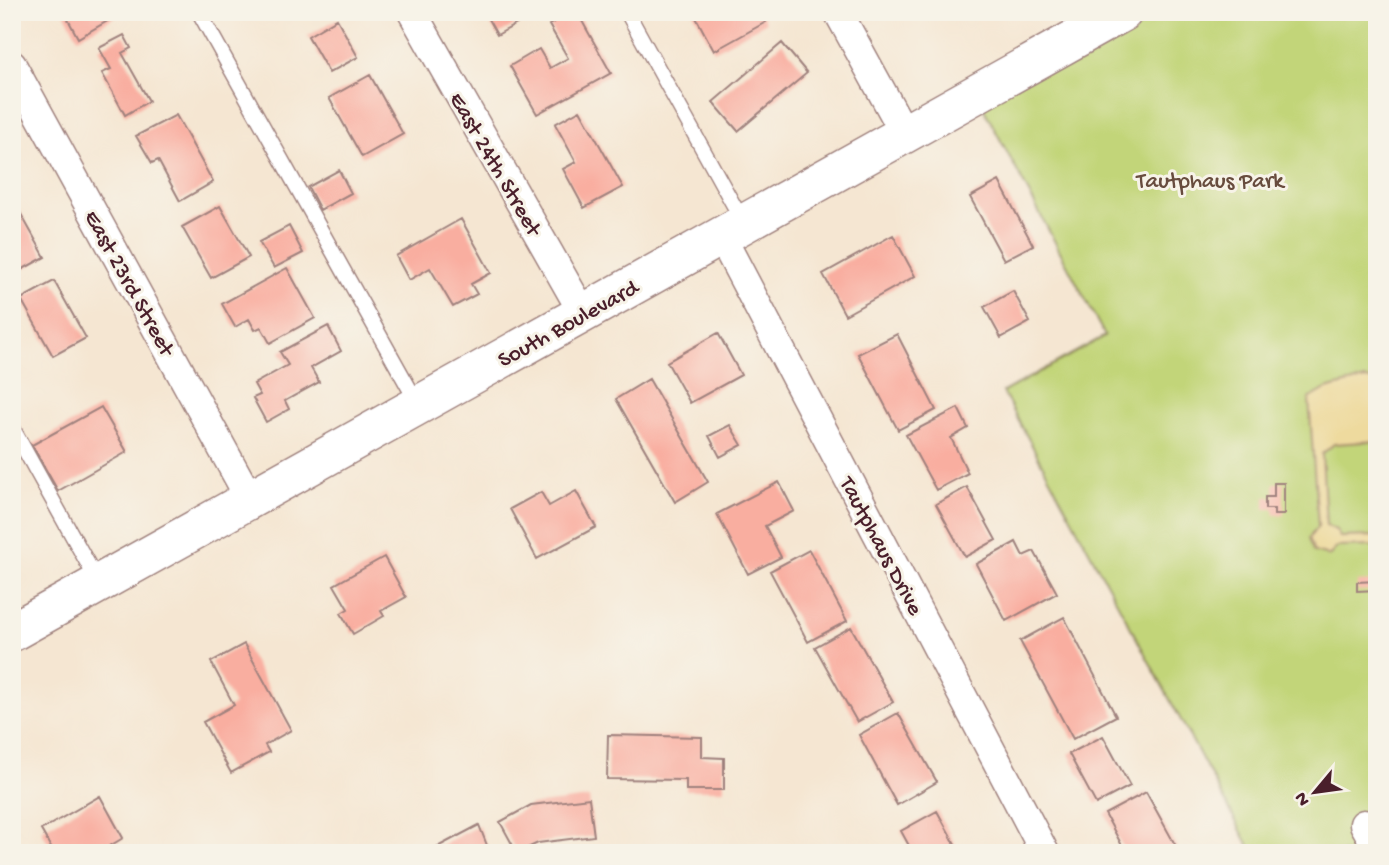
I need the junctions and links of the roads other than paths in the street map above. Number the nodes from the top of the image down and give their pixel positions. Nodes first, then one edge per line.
1 (199, 12) edge
2 (412, 12) edge
3 (627, 12) edge
4 (838, 12) edge
5 (1123, 12) edge
6 (12, 65) edge
7 (905, 134) junction
8 (733, 230) junction
9 (583, 313) junction
10 (419, 405) junction
11 (12, 427) edge
12 (250, 499) junction
13 (99, 583) junction
14 (12, 632) edge
15 (1045, 853) edge

1 - 10 lane
2 - 9 street, East 24th Street
3 - 8 lane
4 - 7 street
5 - 7 street, South Boulevard
6 - 12 street, East 23rd Street
7 - 8 street, South Boulevard
8 - 9 street, South Boulevard
8 - 15 street, Tautphaus Drive
9 - 10 street, South Boulevard
10 - 12 street, South Boulevard
11 - 13 lane
12 - 13 street, South Boulevard
13 - 14 street, South Boulevard

